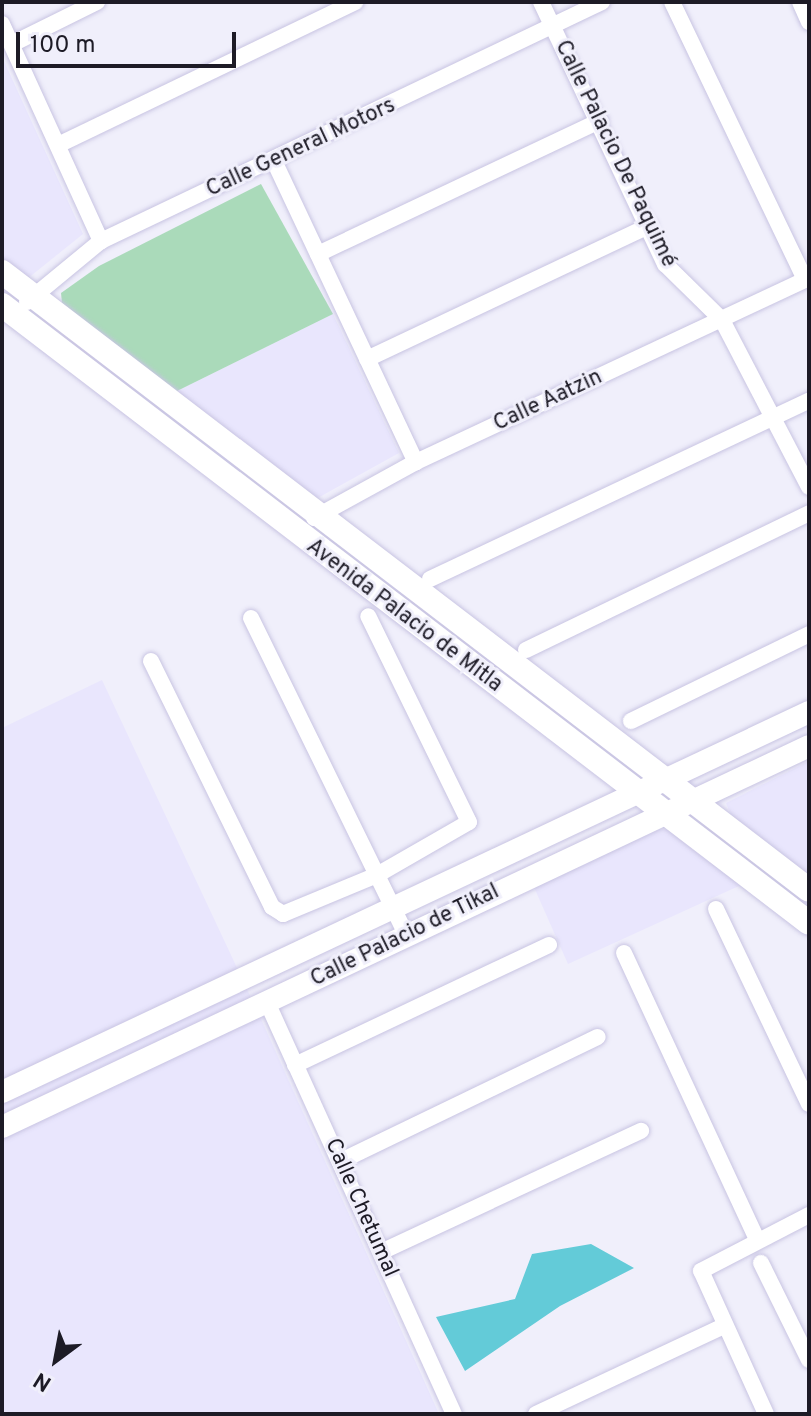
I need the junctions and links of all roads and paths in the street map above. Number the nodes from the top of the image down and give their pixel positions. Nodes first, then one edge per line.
1 (97, 2) edge
2 (355, 2) edge
3 (541, 2) edge
4 (602, 2) edge
5 (672, 2) edge
6 (800, 2) edge
7 (809, 22) edge
8 (2, 24) edge
9 (553, 26) junction
10 (12, 44) junction
11 (600, 121) junction
12 (58, 145) junction
13 (275, 163) junction
14 (649, 226) junction
15 (101, 241) junction
16 (318, 254) junction
17 (2, 272) edge
18 (807, 279) edge
19 (32, 296) junction
20 (9, 310) edge
21 (722, 320) junction
22 (367, 359) junction
23 (809, 401) edge
24 (776, 417) junction
25 (416, 462) junction
26 (809, 487) edge
27 (809, 513) edge
28 (316, 517) junction
29 (292, 530) junction
30 (430, 579) dead end
31 (368, 616) dead end
32 (251, 618) dead end
33 (809, 634) edge
34 (526, 650) dead end
35 (151, 661) dead end
36 (809, 712) edge
37 (631, 721) dead end
38 (809, 746) edge
39 (668, 781) junction
40 (637, 794) junction
41 (693, 800) junction
42 (661, 813) junction
43 (377, 875) junction
44 (809, 890) edge
45 (716, 909) dead end
46 (395, 912) junction
47 (809, 923) edge
48 (407, 937) junction
49 (549, 945) dead end
50 (624, 953) dead end
51 (267, 1002) junction
52 (598, 1037) dead end
53 (295, 1065) junction
54 (2, 1092) edge
55 (809, 1104) edge
56 (2, 1127) edge
57 (641, 1131) dead end
58 (341, 1161) junction
59 (809, 1215) edge
60 (757, 1239) junction
61 (381, 1252) junction
62 (761, 1263) dead end
63 (724, 1326) junction
64 (809, 1360) edge
65 (454, 1414) edge
66 (536, 1414) edge
67 (766, 1414) edge

1 - 10 street
2 - 12 street
3 - 9 street, Calle Palacio De Paquimé
4 - 9 street, Calle General Motors
5 - 18 street
6 - 7 street
8 - 10 street
9 - 11 street, Calle Palacio De Paquimé
9 - 13 street, Calle General Motors
10 - 12 street
11 - 14 street, Calle Palacio De Paquimé
11 - 16 street
12 - 15 street
13 - 15 street, Calle General Motors
13 - 16 street
14 - 21 street, Calle Palacio De Paquimé
14 - 22 street
15 - 19 street, Calle General Motors
16 - 22 street
17 - 19 main road, Avenida Palacio de Mitla
18 - 21 street, Calle Aatzin
19 - 20 street, Calle General Motors
19 - 28 main road, Avenida Palacio de Mitla
20 - 29 main road, Avenida Palacio de Mitla
21 - 24 street, Calle Palacio De Paquimé
21 - 25 street, Calle Aatzin
22 - 25 street
23 - 24 street
24 - 26 street, Calle Palacio De Paquimé
24 - 30 street
25 - 28 street, Calle Aatzin
27 - 34 street
28 - 29 street, Calle Aatzin
28 - 39 main road, Avenida Palacio de Mitla
29 - 40 main road, Avenida Palacio de Mitla
31 - 43 street
32 - 43 street
33 - 37 street
35 - 43 street
36 - 39 street, Calle Palacio de Tikal
38 - 41 street, Calle Palacio de Tikal
39 - 40 street, Calle Palacio de Tikal
39 - 41 main road, Avenida Palacio de Mitla
40 - 42 main road, Avenida Palacio de Mitla
40 - 46 street, Calle Palacio de Tikal
41 - 42 street, Calle Palacio de Tikal
41 - 44 main road, Avenida Palacio de Mitla
42 - 47 main road, Avenida Palacio de Mitla
42 - 48 street, Calle Palacio de Tikal
43 - 46 street
45 - 55 street
46 - 48 street
46 - 54 street, Calle Palacio de Tikal
48 - 51 street, Calle Palacio de Tikal
49 - 53 street
50 - 60 street
51 - 53 street, Calle Chetumal
51 - 56 street, Calle Palacio de Tikal
52 - 58 street
53 - 58 street, Calle Chetumal
57 - 61 street
58 - 61 street, Calle Chetumal
59 - 60 street
60 - 63 street
61 - 65 street, Calle Chetumal
62 - 64 street
63 - 66 street
63 - 67 street

